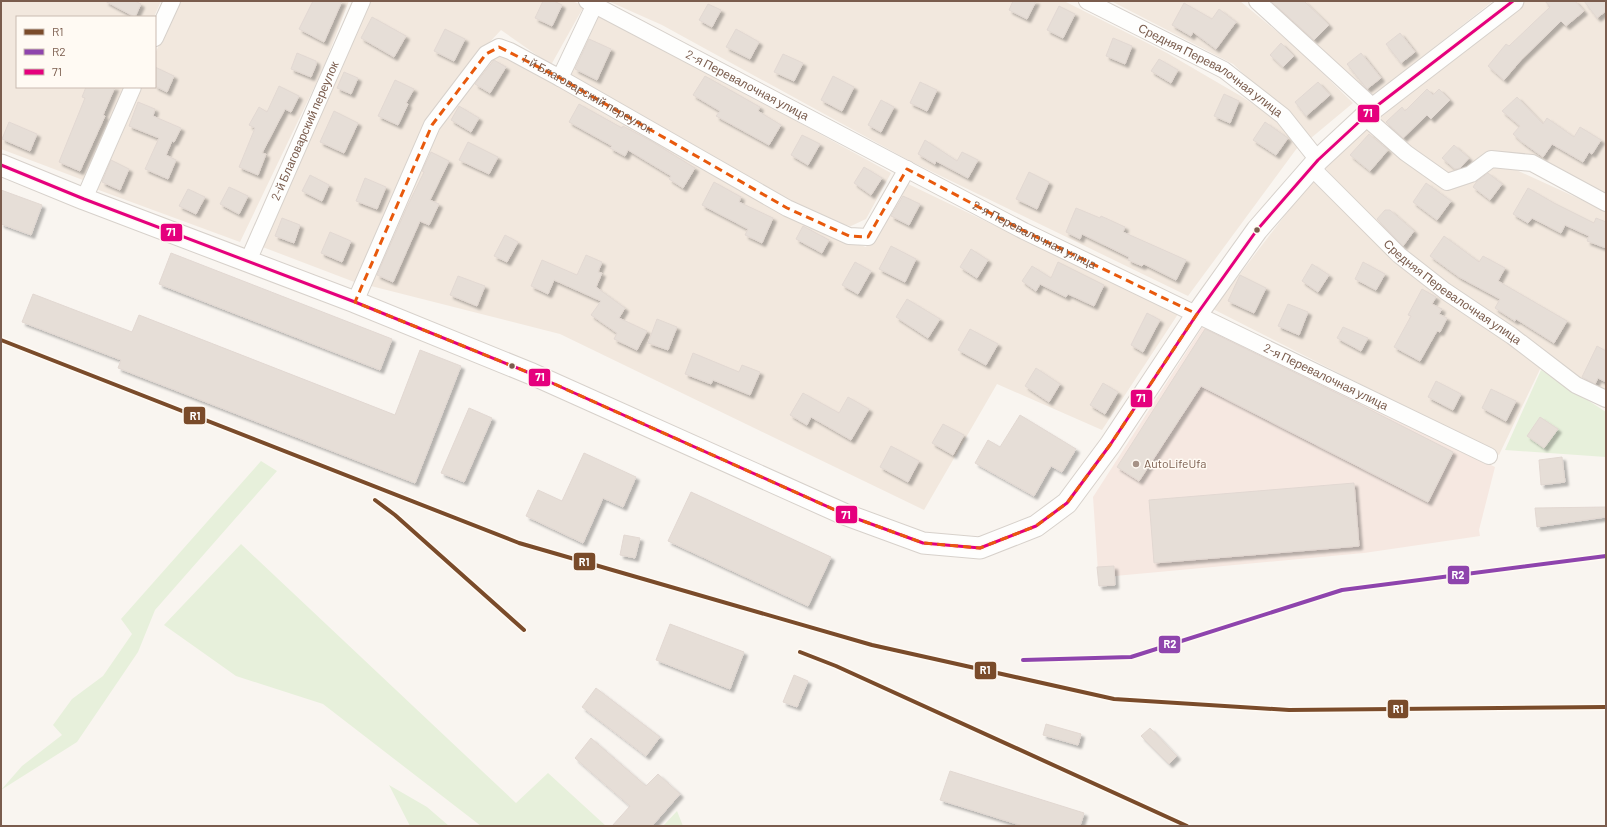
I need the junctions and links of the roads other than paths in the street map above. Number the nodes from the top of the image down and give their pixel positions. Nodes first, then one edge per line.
1 (172, 1) edge
2 (362, 1) edge
3 (1087, 1) edge
4 (1257, 1) edge
5 (1513, 1) edge
6 (591, 3) edge
7 (156, 36) edge
8 (560, 78) junction
9 (133, 88) edge
10 (1369, 112) junction
11 (1315, 164) junction
12 (1, 165) edge
13 (907, 169) junction
14 (84, 199) junction
15 (1606, 202) edge
16 (248, 261) junction
17 (355, 302) junction
18 (1197, 314) junction
19 (1606, 399) edge
20 (1489, 456) dead end

1 - 7 street
2 - 16 street, 2-й Благоварский переулок
3 - 11 street, Средняя Перевалочная улица
4 - 10 street
5 - 10 street
6 - 8 street
6 - 13 street, 2-я Перевалочная улица
8 - 13 street, 1-й Благоварский переулок
8 - 17 street, 1-й Благоварский переулок
9 - 14 street
10 - 11 street
10 - 15 street
11 - 18 street
11 - 19 street, Средняя Перевалочная улица
12 - 14 street
13 - 18 street, 2-я Перевалочная улица
14 - 16 street
16 - 17 street
17 - 18 street
18 - 20 street, 2-я Перевалочная улица

